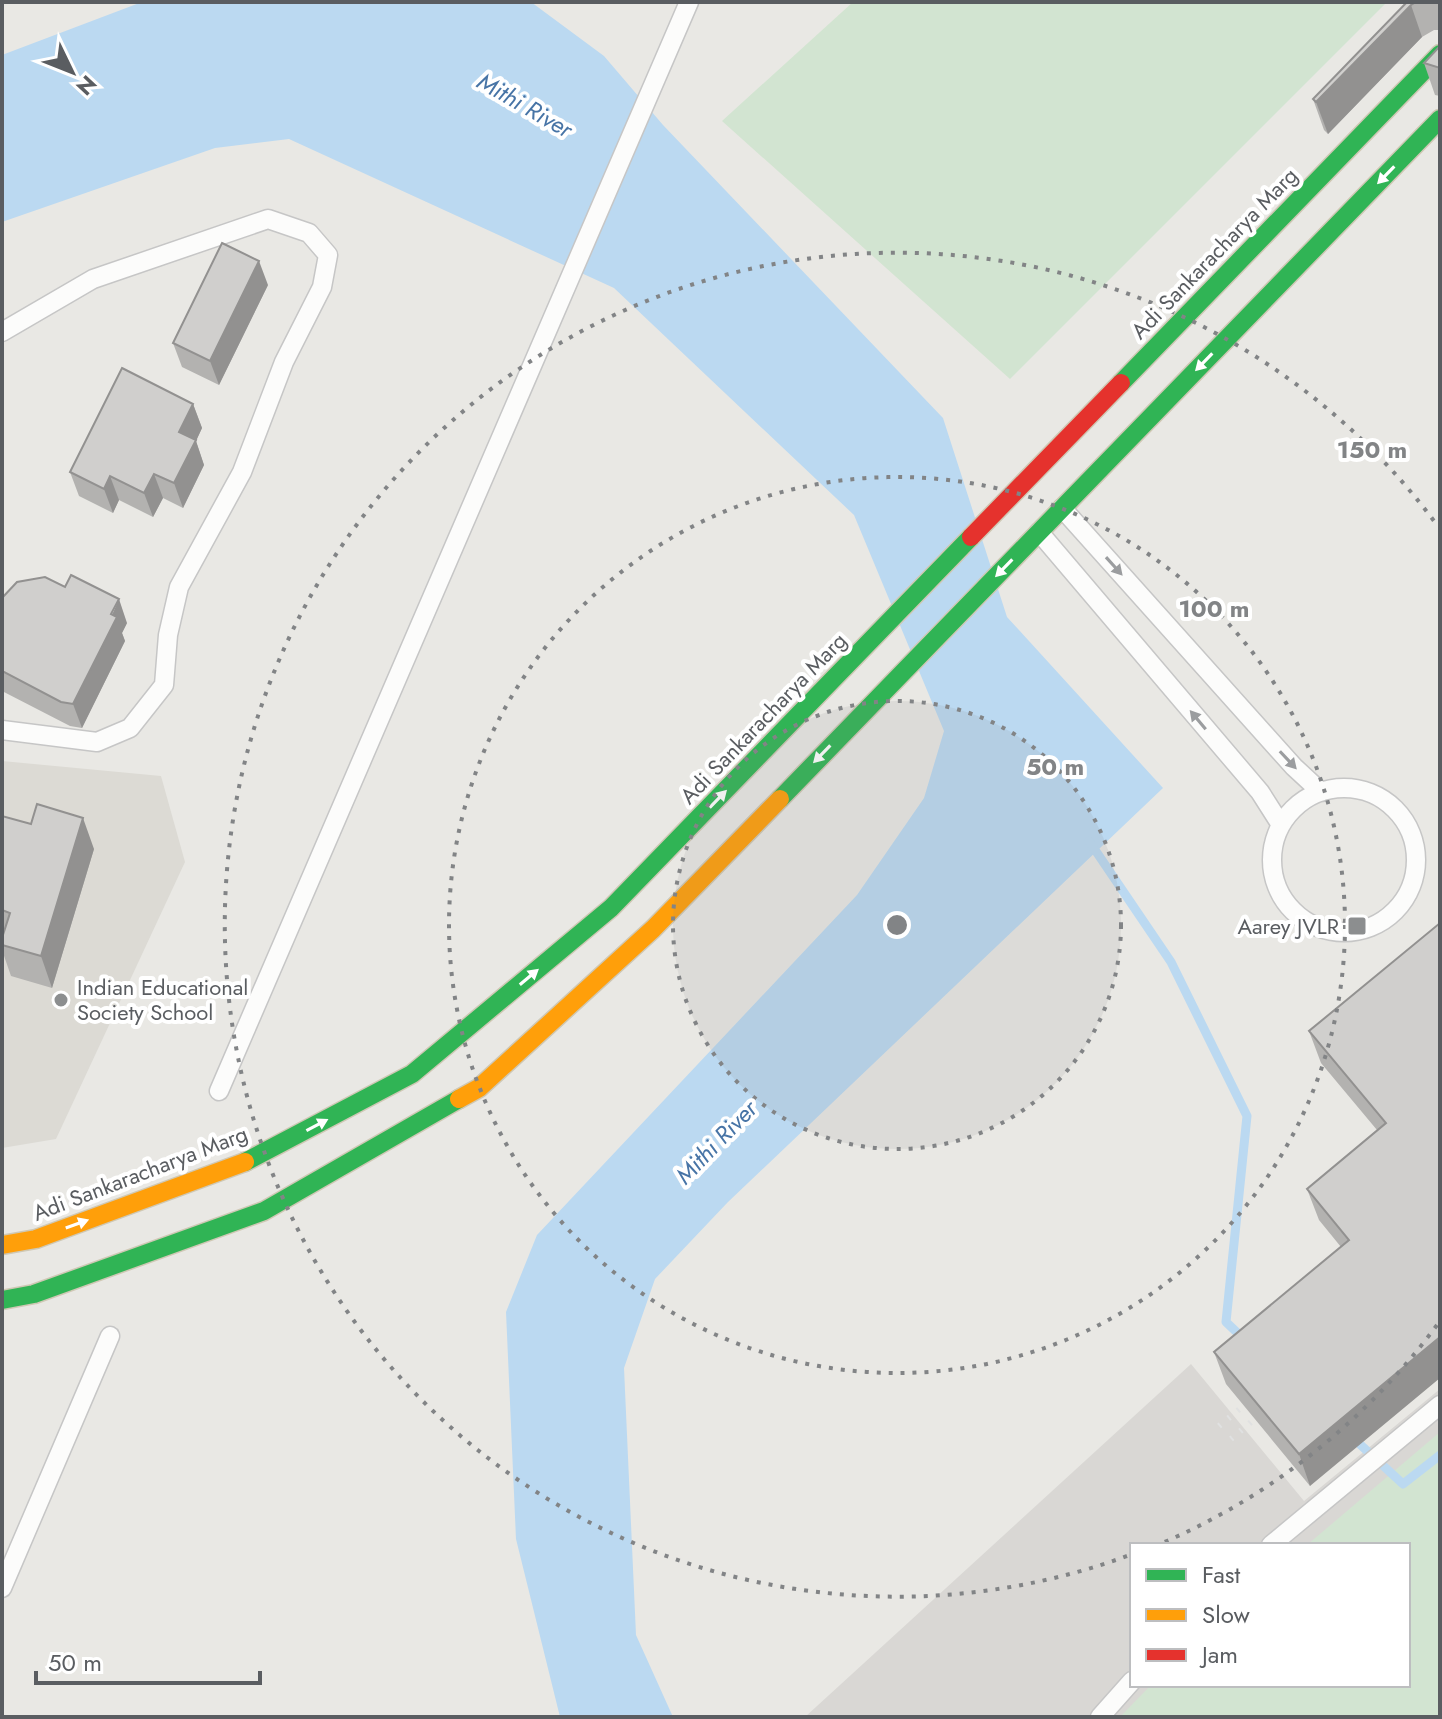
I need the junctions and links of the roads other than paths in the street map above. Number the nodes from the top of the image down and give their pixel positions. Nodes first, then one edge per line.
1 (689, 2) edge
2 (1440, 54) edge
3 (1440, 119) edge
4 (2, 332) edge
5 (1062, 508) junction
6 (1039, 532) junction
7 (2, 730) edge
8 (1321, 792) junction
9 (1281, 825) junction
10 (219, 1091) dead end
11 (2, 1245) edge
12 (2, 1300) edge
13 (110, 1336) dead end
14 (1440, 1405) edge
15 (1273, 1543) edge
16 (2, 1588) edge
17 (1130, 1683) edge
18 (1100, 1717) edge

1 - 10 lane
11 -> 2 main road, Adi Sankaracharya Marg
3 -> 5 main road
4 - 7 lane
5 - 6 main road
5 -> 8 lane
9 -> 6 lane
6 -> 12 main road
8 - 9 lane
8 - 9 lane
13 - 16 lane
14 - 15 lane
17 - 18 lane

